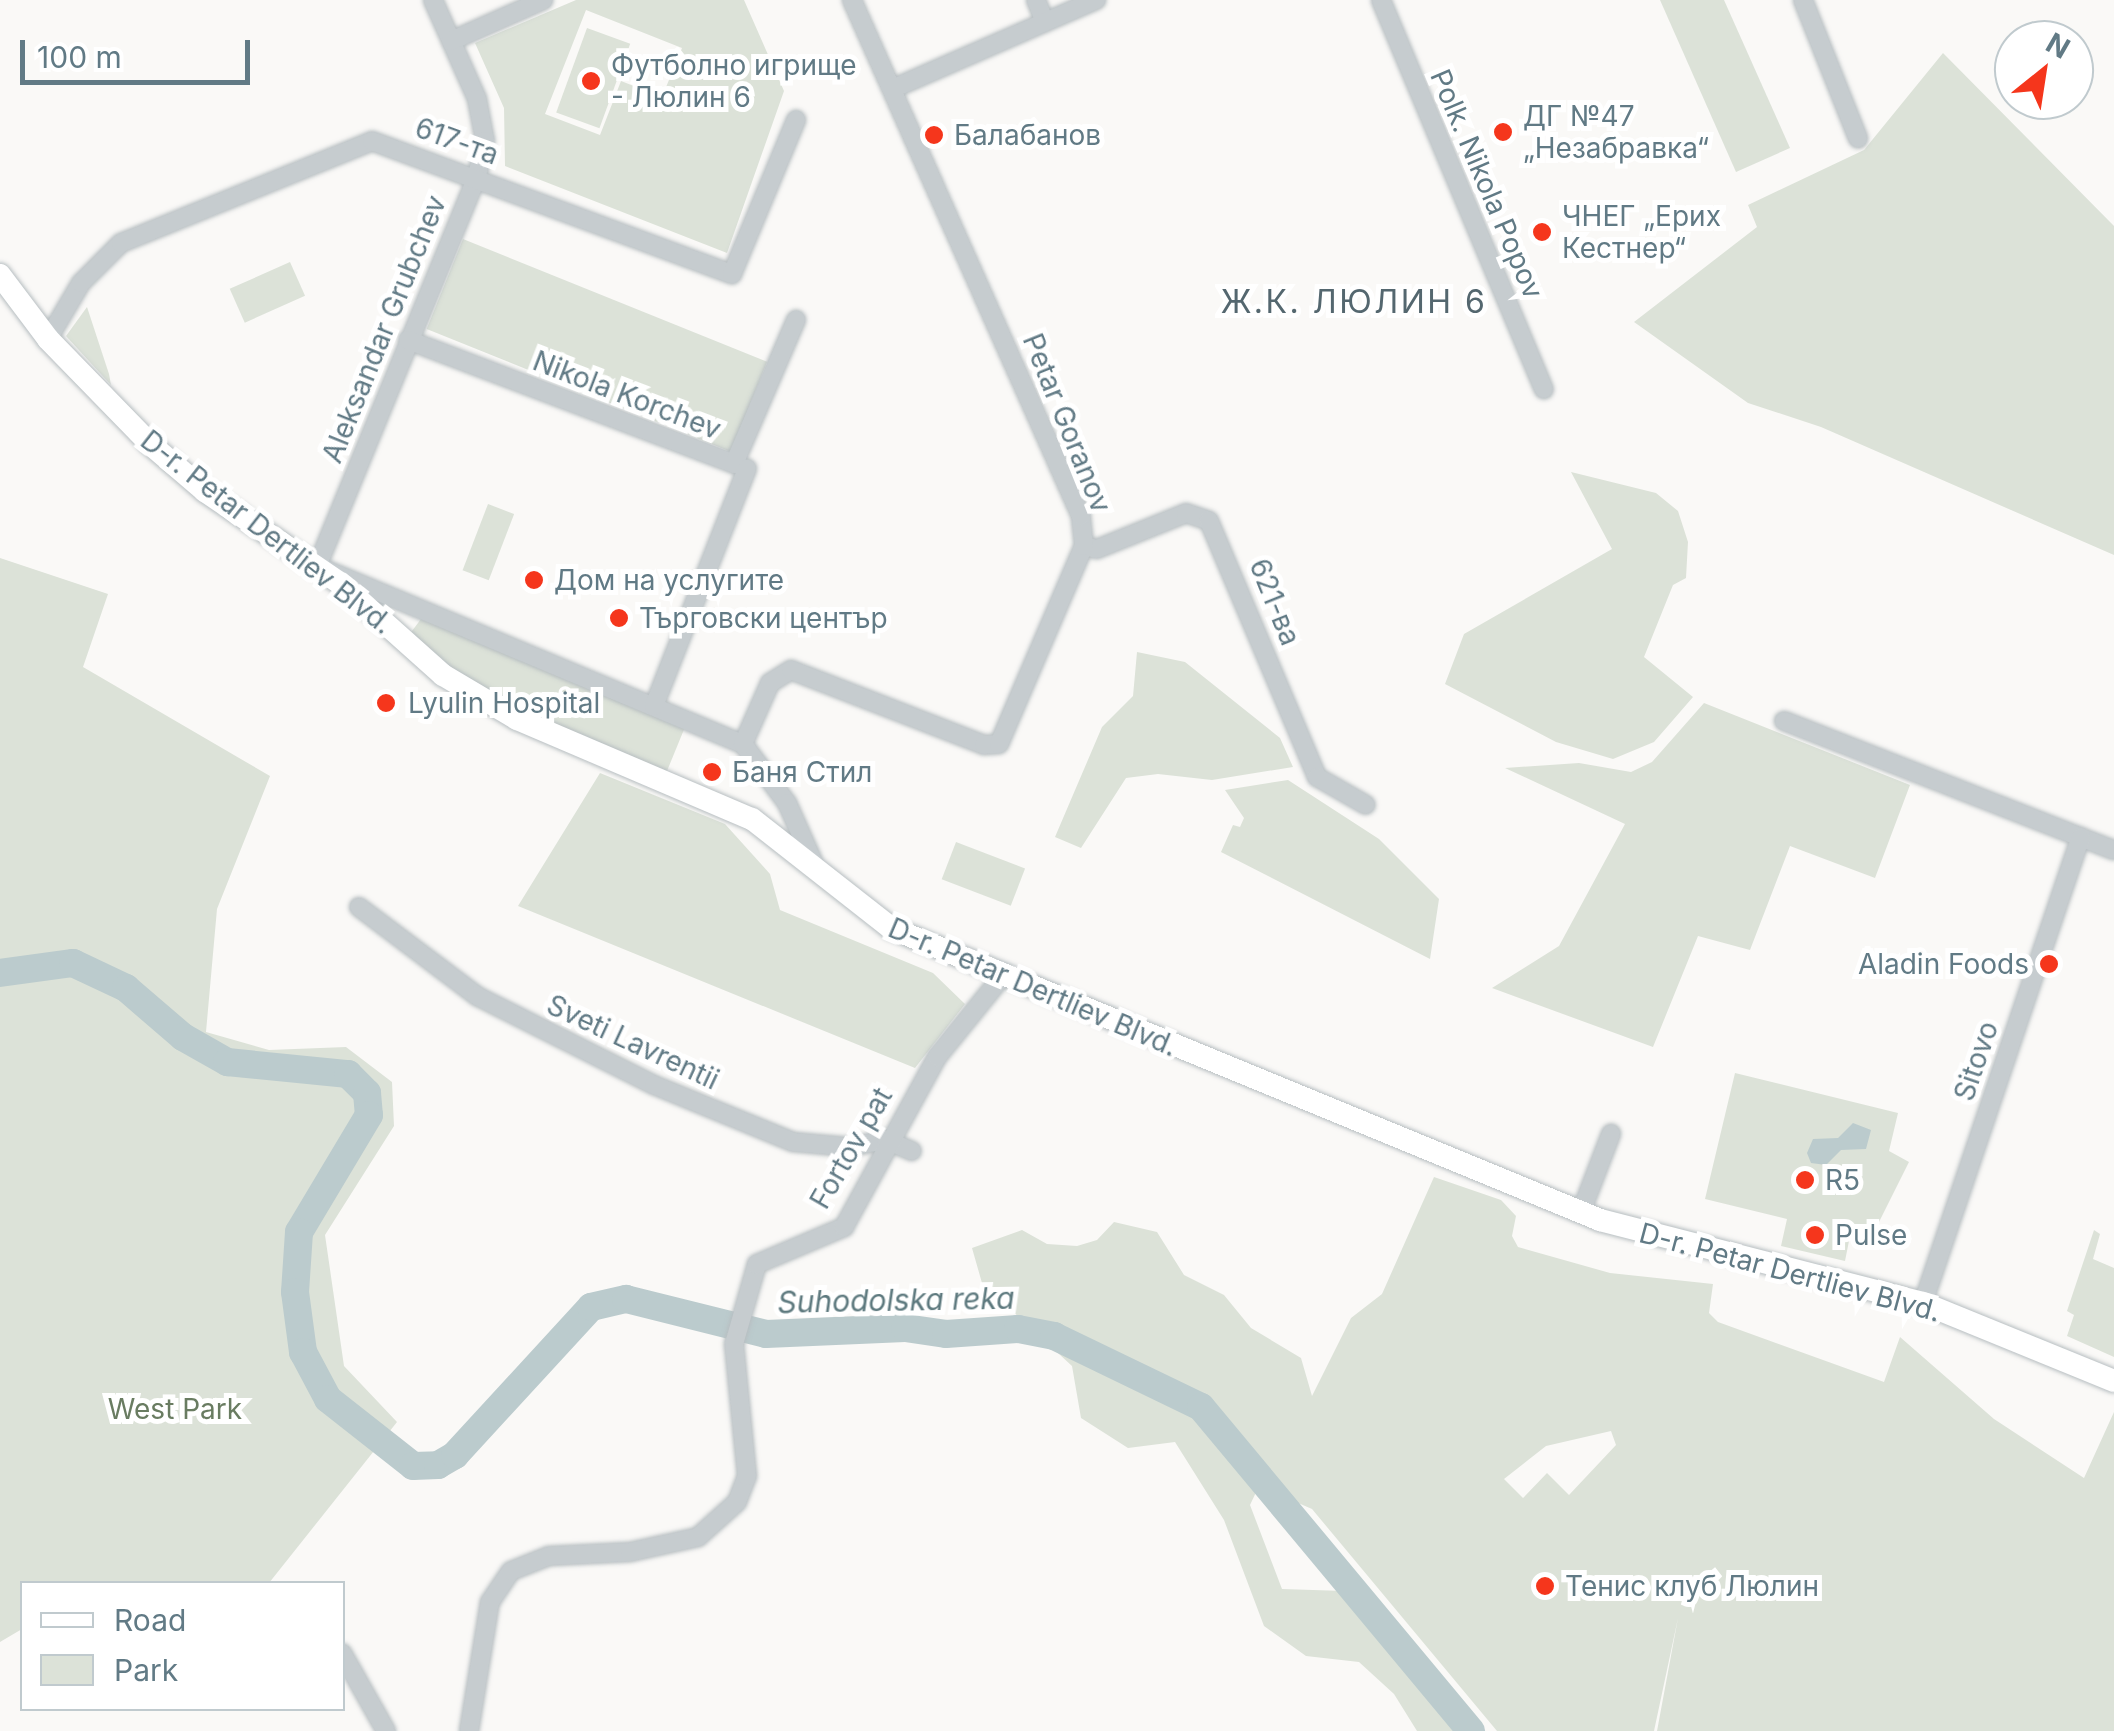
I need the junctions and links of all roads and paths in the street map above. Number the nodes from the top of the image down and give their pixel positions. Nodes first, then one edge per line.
1 (433, 0) edge
2 (543, 0) edge
3 (852, 0) edge
4 (1036, 0) edge
5 (1096, 0) edge
6 (1381, 0) edge
7 (1804, 0) edge
8 (1045, 22) junction
9 (451, 41) junction
10 (892, 89) junction
11 (796, 120) dead end
12 (1858, 138) dead end
13 (476, 179) junction
14 (0, 274) edge
15 (796, 320) dead end
16 (48, 339) junction
17 (408, 340) junction
18 (1544, 389) dead end
19 (747, 469) dead end
20 (1084, 546) junction
21 (317, 566) junction
22 (654, 706) junction
23 (1784, 721) dead end
24 (743, 744) junction
25 (1366, 805) dead end
26 (2080, 837) junction
27 (2114, 850) edge
28 (815, 866) junction
29 (359, 907) dead end
30 (1001, 978) junction
31 (1611, 1134) dead end
32 (886, 1140) junction
33 (912, 1151) dead end
34 (1581, 1212) junction
35 (1923, 1303) junction
36 (2114, 1382) edge
37 (345, 1658) edge
38 (386, 1731) edge
39 (469, 1731) edge

1 - 9 street, Aleksandar Grubchev
2 - 9 street
3 - 10 street, Petar Goranov
4 - 8 street
5 - 8 street
6 - 18 street, Polk. Nikola Popov
7 - 12 street
8 - 10 street
9 - 13 street, Aleksandar Grubchev
10 - 20 street, Petar Goranov
11 - 13 street, 617-та
13 - 16 street, 617-та
13 - 17 street, Aleksandar Grubchev
14 - 16 main road, D-r. Petar Dertliev Blvd.
15 - 17 street, Nikola Korchev
16 - 21 main road, D-r. Petar Dertliev Blvd.
17 - 21 street, Aleksandar Grubchev
19 - 22 street, Nikola Korchev
20 - 24 street, Petar Goranov
20 - 25 street, 621-ва
21 - 22 street
21 - 28 main road, D-r. Petar Dertliev Blvd.
22 - 24 street
23 - 26 street
24 - 28 street
26 - 27 street
26 - 35 street, Sitovo
28 - 30 main road, D-r. Petar Dertliev Blvd.
29 - 32 street, Sveti Lavrentii
30 - 32 street, Fortov pat
30 - 34 main road, D-r. Petar Dertliev Blvd.
31 - 34 street
32 - 33 street, Sveti Lavrentii
32 - 39 street, Fortov pat
34 - 35 main road, D-r. Petar Dertliev Blvd.
35 - 36 main road, D-r. Petar Dertliev Blvd.
37 - 38 street

